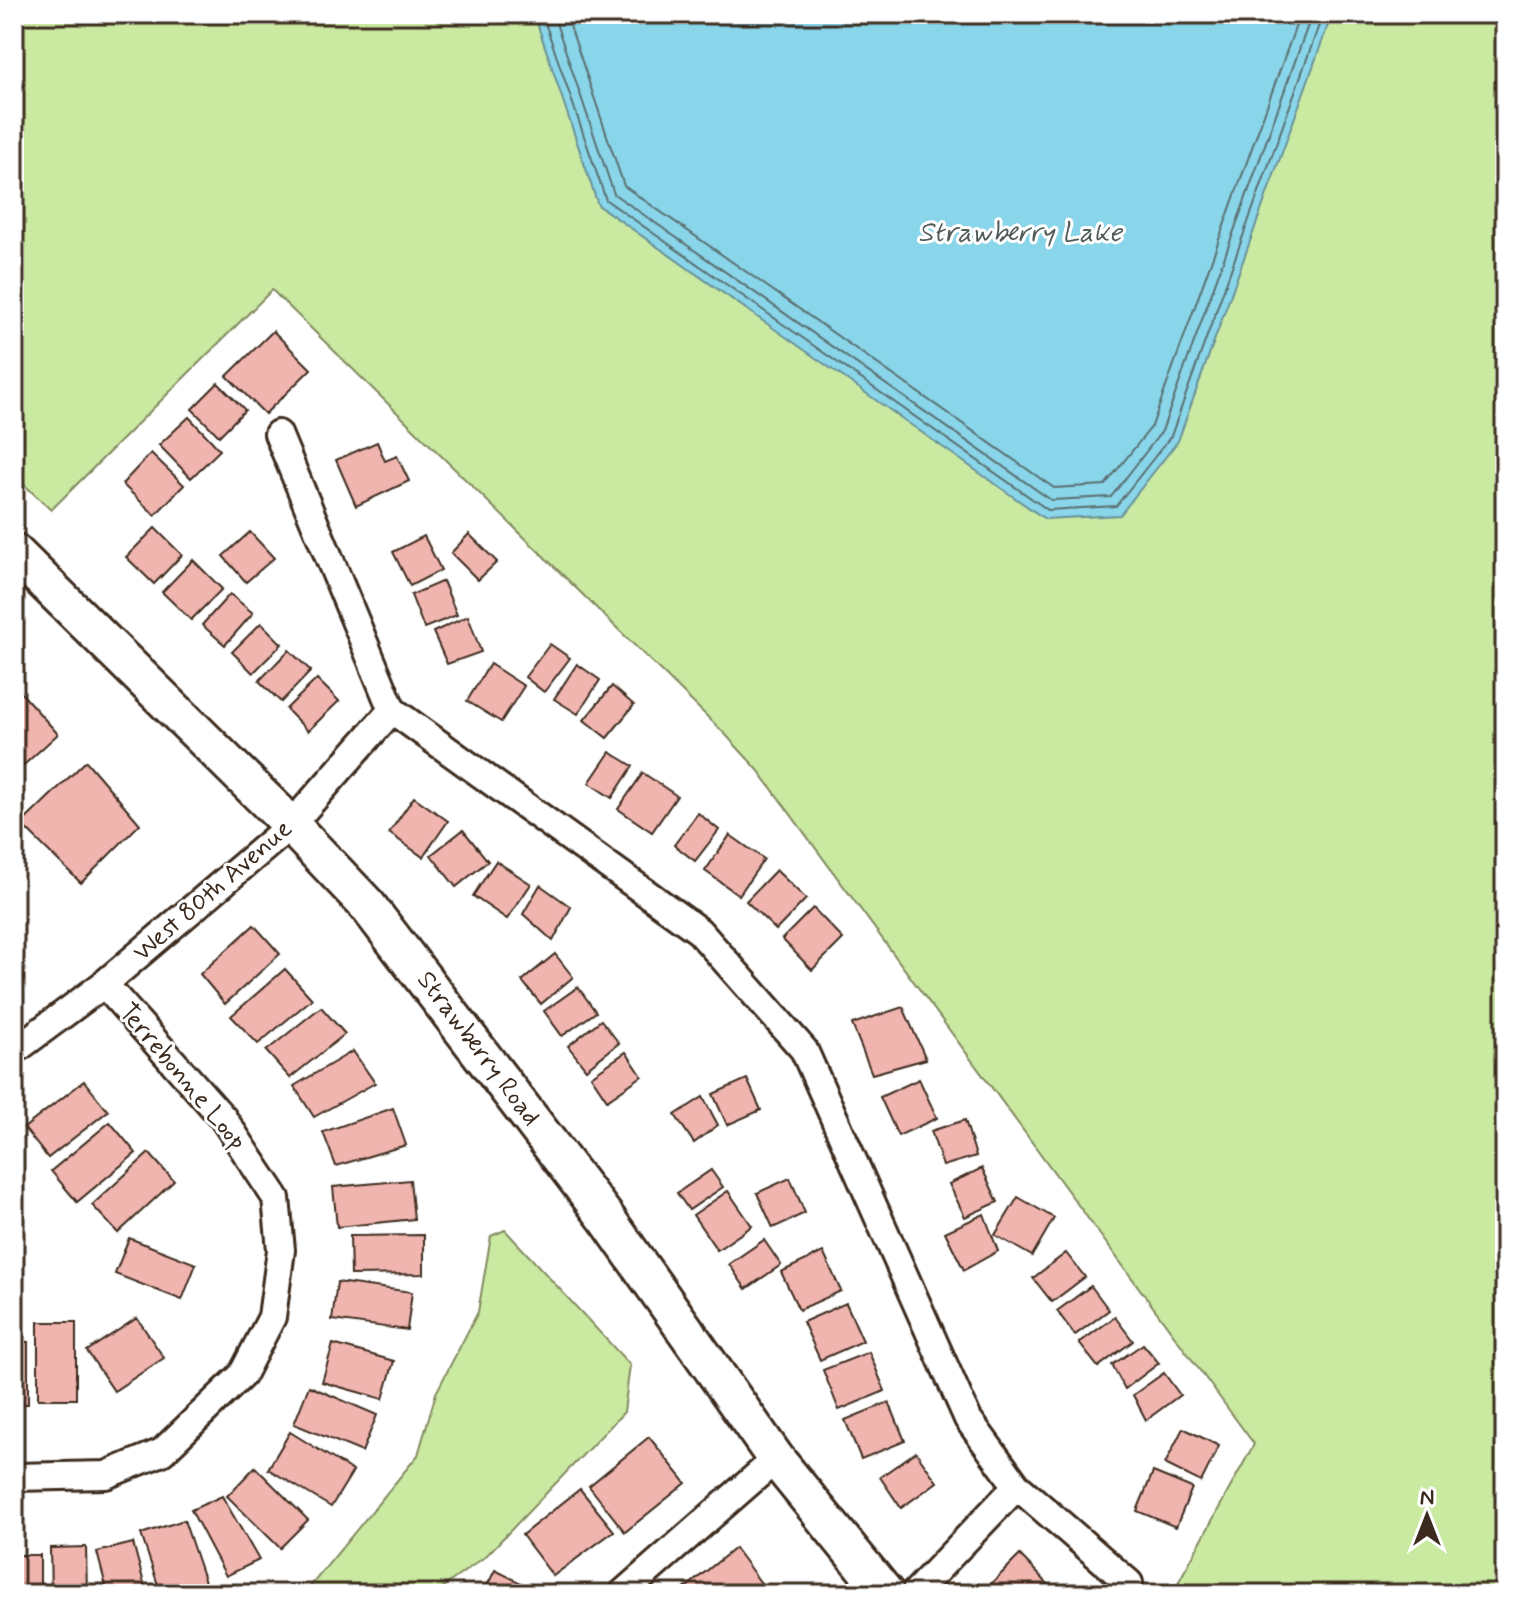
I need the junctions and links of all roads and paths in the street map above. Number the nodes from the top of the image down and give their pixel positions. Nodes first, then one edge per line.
1 (278, 434) dead end
2 (14, 552) edge
3 (392, 710) junction
4 (291, 825) junction
5 (104, 984) junction
6 (14, 1051) edge
7 (776, 1459) junction
8 (14, 1477) edge
9 (1017, 1486) junction
10 (1129, 1583) dead end
11 (622, 1594) edge
12 (886, 1594) edge
13 (914, 1594) edge

1 - 3 street
2 - 4 street, Strawberry Road
3 - 4 street, West 80th Avenue
3 - 9 street
4 - 5 street, West 80th Avenue
4 - 7 street, Strawberry Road
5 - 6 street, West 80th Avenue
5 - 8 street, Terrebonne Loop
7 - 11 street
7 - 12 street, Strawberry Road
9 - 10 street
9 - 13 street

